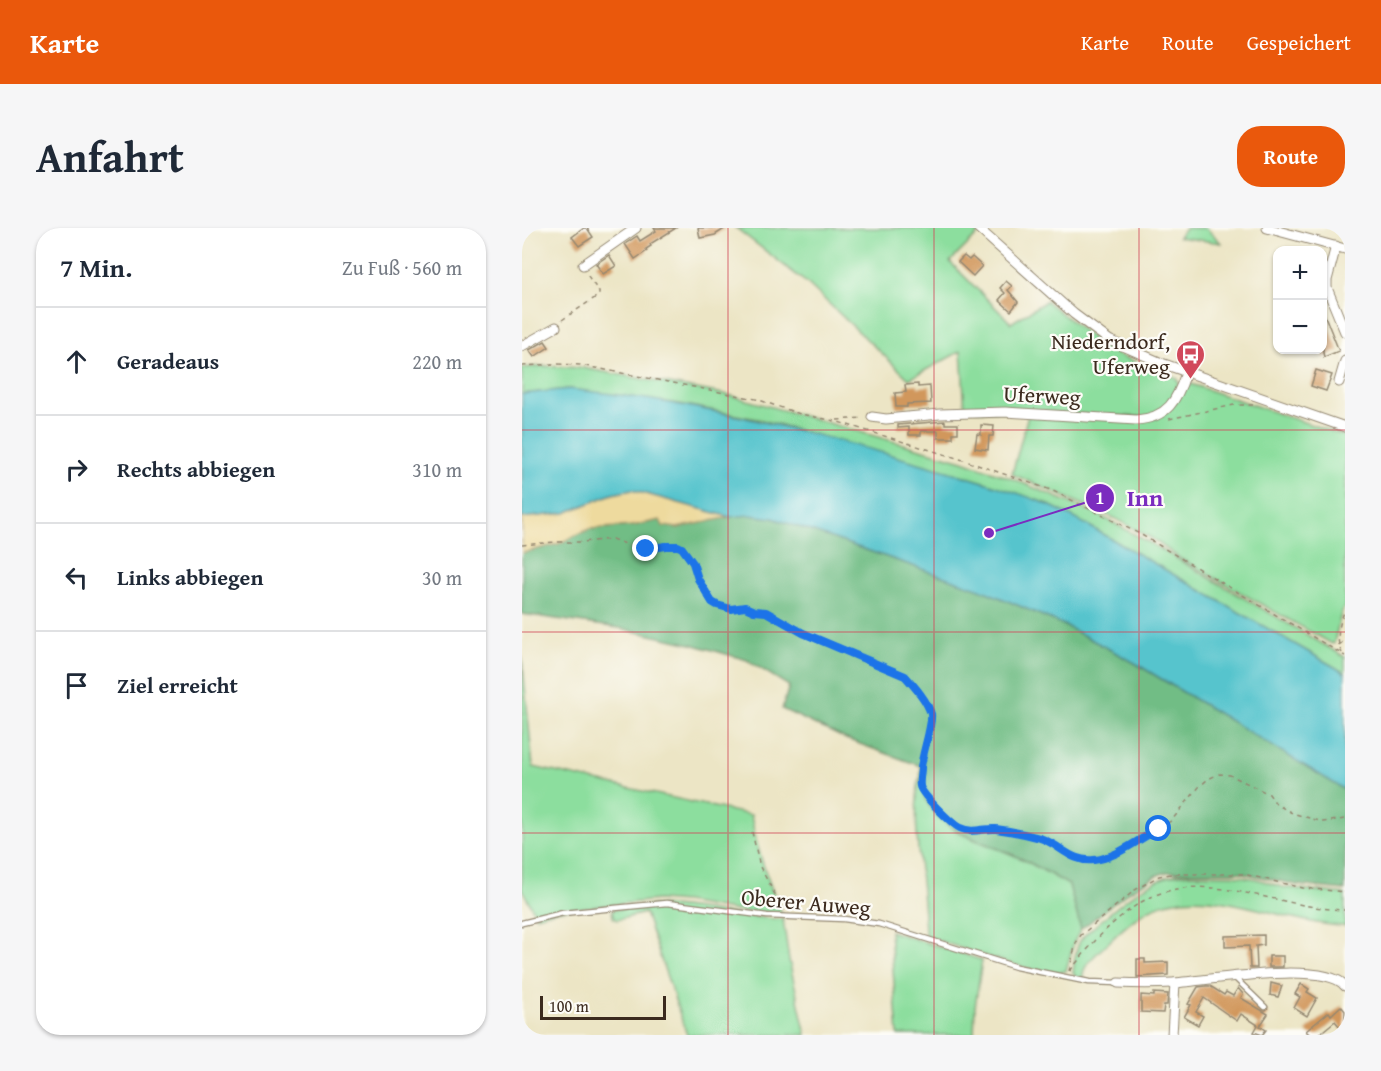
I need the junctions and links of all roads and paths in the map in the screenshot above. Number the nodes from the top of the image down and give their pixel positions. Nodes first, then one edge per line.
1 (636, 228) edge
2 (978, 228) edge
3 (1267, 228) edge
4 (1341, 248) edge
5 (583, 265) joint
6 (556, 327) joint
7 (1345, 332) edge
8 (522, 346) edge
9 (1345, 361) edge
10 (522, 366) edge
11 (1186, 373) junction
12 (1339, 382) dead end
13 (1256, 405) dead end
14 (872, 417) joint
15 (1164, 420) dead end
16 (835, 421) junction
17 (1345, 427) edge
18 (522, 545) edge
19 (1345, 610) edge
20 (1345, 640) edge
21 (1338, 646) junction
22 (1342, 654) junction
23 (1345, 656) edge
24 (1345, 819) edge
25 (752, 832) dead end
26 (1345, 892) edge
27 (1345, 910) edge
28 (786, 917) junction
29 (522, 923) edge
30 (1068, 975) junction
31 (1233, 976) junction
32 (1118, 983) joint
33 (1175, 983) junction
34 (1345, 986) edge
35 (1265, 1007) dead end
36 (1173, 1035) edge

1 - 5 street
2 - 11 street
3 - 4 street
4 - 7 street
5 - 6 path
6 - 8 street
9 - 12 street
10 - 16 path
11 - 14 street, Uferweg
11 - 17 street
13 - 15 path
14 - 16 path
16 - 22 path
18 - 24 path
19 - 21 path
20 - 21 path
21 - 22 path
22 - 23 path
25 - 28 path
26 - 30 path
27 - 30 path
28 - 29 lane, Oberer Auweg
28 - 30 lane, Oberer Auweg
30 - 32 lane, Oberer Auweg
31 - 33 street
31 - 34 street
31 - 35 lane
32 - 33 street
33 - 36 street

